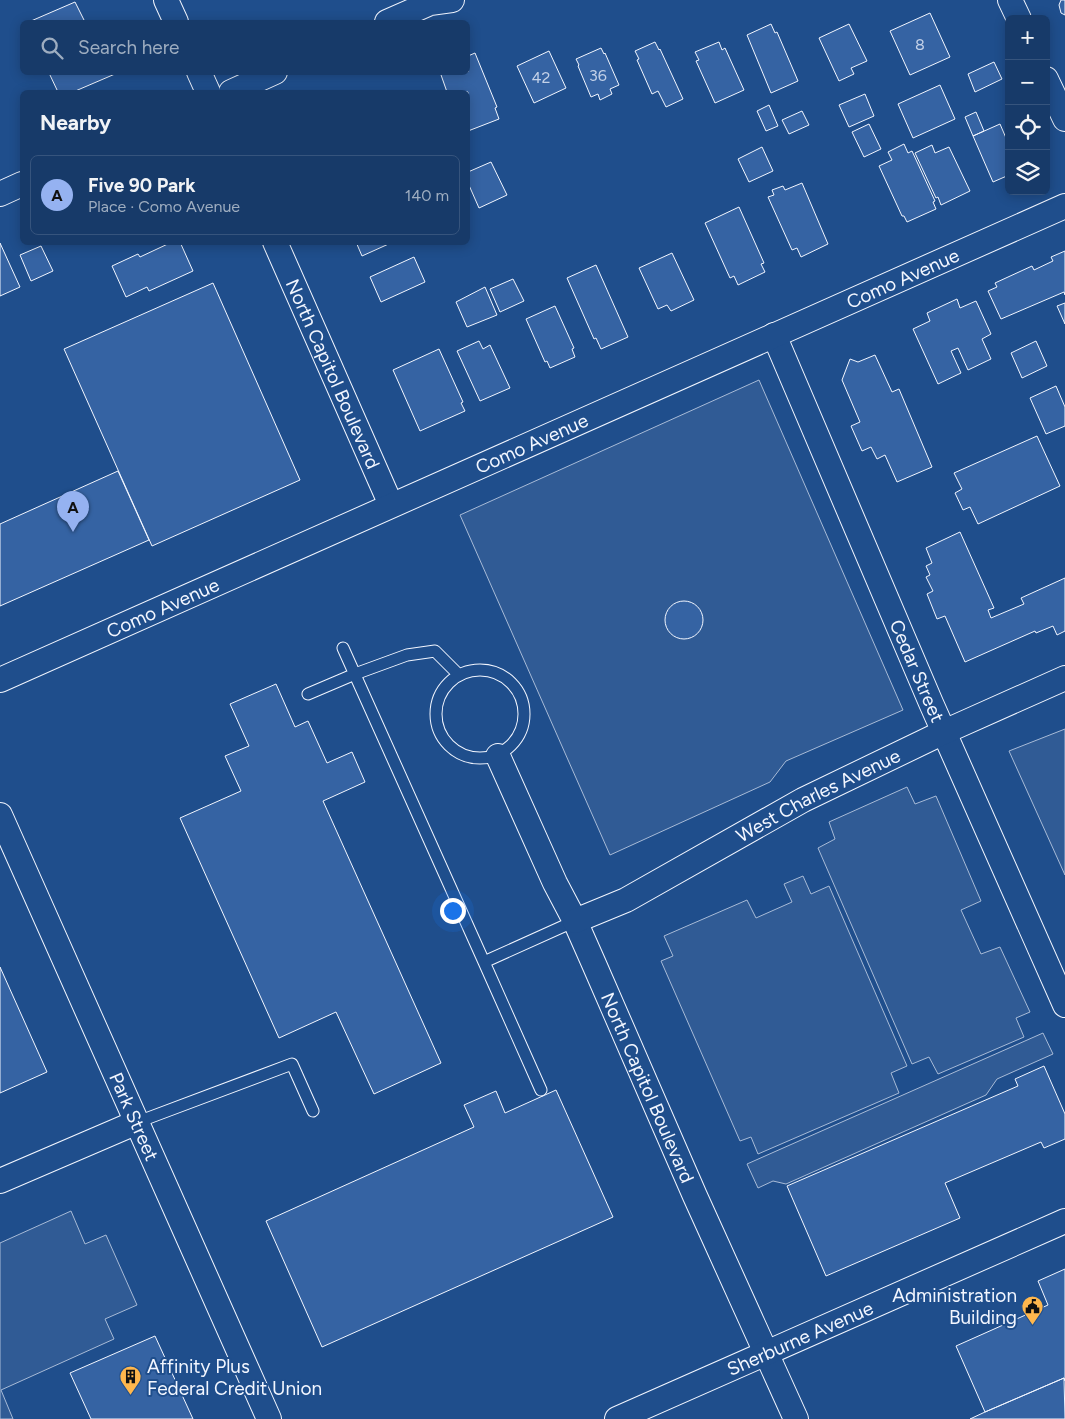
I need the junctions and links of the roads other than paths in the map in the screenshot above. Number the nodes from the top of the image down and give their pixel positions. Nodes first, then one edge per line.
1 (166, 0) edge
2 (446, 0) edge
3 (452, 0) edge
4 (1010, 0) edge
5 (1017, 15) edge
6 (175, 20) edge
7 (392, 20) edge
8 (200, 75) edge
9 (268, 75) edge
10 (1050, 87) edge
11 (207, 90) edge
12 (234, 90) edge
13 (1065, 119) edge
14 (20, 185) edge
15 (0, 194) edge
16 (1065, 206) edge
17 (276, 245) edge
18 (774, 335) junction
19 (392, 505) junction
20 (343, 648) dead end
21 (355, 674) junction
22 (459, 675) junction
23 (1065, 678) edge
24 (0, 680) edge
25 (308, 694) dead end
26 (944, 732) junction
27 (498, 756) junction
28 (0, 815) edge
29 (575, 921) junction
30 (484, 962) junction
31 (1065, 1005) edge
32 (541, 1090) dead end
33 (313, 1111) dead end
34 (136, 1122) junction
35 (0, 1181) edge
36 (1065, 1221) edge
37 (766, 1353) junction
38 (268, 1419) edge
39 (617, 1419) edge
40 (796, 1419) edge

1 - 6 street
2 - 3 street
2 - 7 street
4 - 5 street
8 - 11 street
9 - 12 street
10 - 13 street
14 - 15 street
16 - 18 street, Como Avenue
17 - 19 street, North Capitol Boulevard
18 - 19 street, Como Avenue
18 - 26 street, Cedar Street
19 - 24 street, Como Avenue
20 - 21 lane
21 - 22 lane
21 - 25 lane
21 - 30 lane
22 - 27 lane
22 - 27 lane
23 - 26 street, West Charles Avenue
26 - 29 street, West Charles Avenue
26 - 31 street, Cedar Street
27 - 29 street, North Capitol Boulevard
28 - 34 street, Park Street
29 - 30 lane
29 - 37 street, North Capitol Boulevard
30 - 32 lane
33 - 34 lane
34 - 35 street
34 - 38 street, Park Street
36 - 37 street, Sherburne Avenue
37 - 39 street, Sherburne Avenue
37 - 40 street, North Capitol Boulevard

